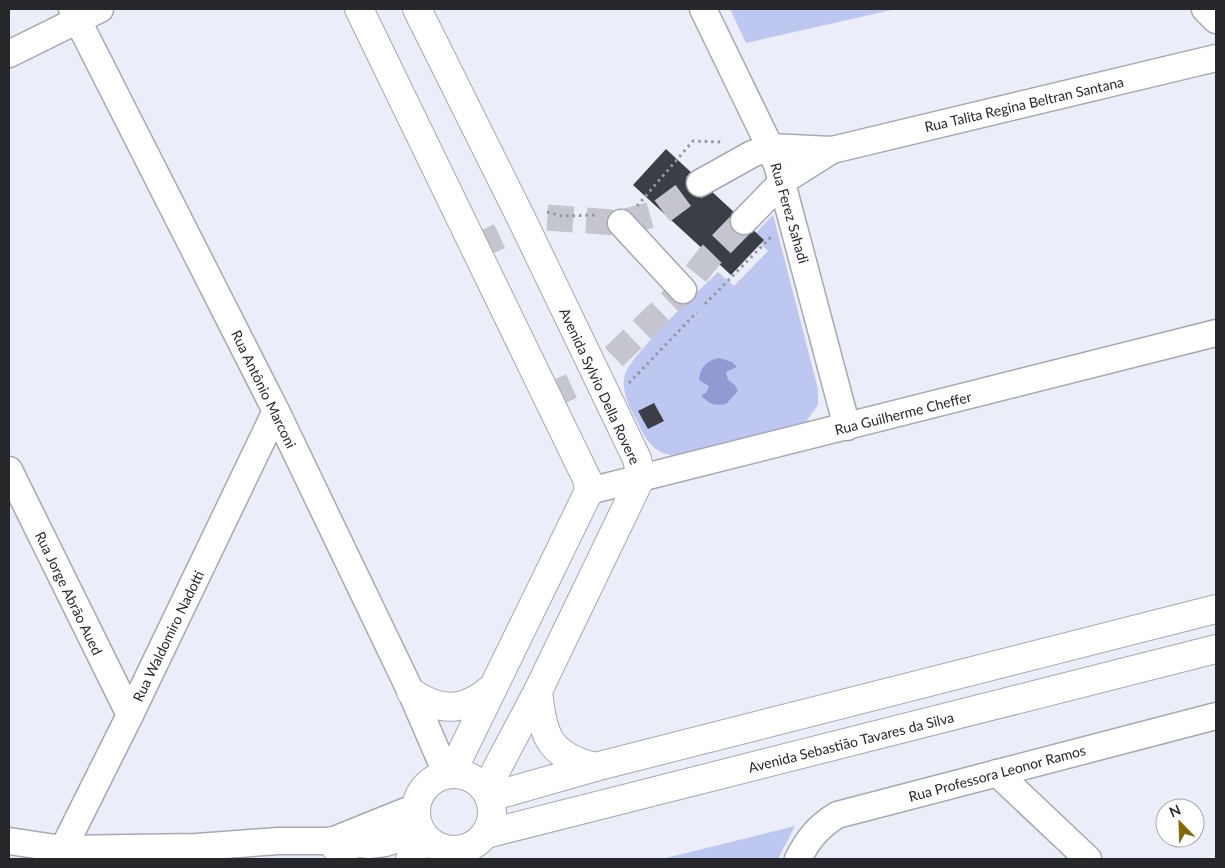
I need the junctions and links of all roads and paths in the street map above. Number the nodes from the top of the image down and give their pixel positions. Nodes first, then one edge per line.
1 (359, 9) edge
2 (417, 9) edge
3 (704, 9) edge
4 (1205, 9) edge
5 (83, 12) edge
6 (1216, 20) edge
7 (9, 54) edge
8 (1216, 58) edge
9 (730, 143) dead end
10 (770, 147) junction
11 (832, 150) junction
12 (783, 182) junction
13 (700, 183) tunnel mouth
14 (542, 209) dead end
15 (619, 215) junction
16 (744, 221) tunnel mouth
17 (776, 243) dead end
18 (683, 290) dead end
19 (1216, 333) edge
20 (629, 390) dead end
21 (276, 411) junction
22 (847, 427) junction
23 (9, 470) edge
24 (640, 478) junction
25 (589, 491) junction
26 (1216, 609) edge
27 (1216, 649) edge
28 (493, 687) junction
29 (538, 691) junction
30 (411, 692) junction
31 (130, 715) junction
32 (1216, 716) edge
33 (595, 767) junction
34 (997, 773) junction
35 (449, 774) junction
36 (488, 793) junction
37 (418, 834) edge
38 (9, 841) edge
39 (471, 848) edge
40 (338, 850) edge
41 (60, 854) edge
42 (798, 859) edge
43 (1088, 859) edge

1 - 25 main road
2 - 24 main road, Avenida Sylvio Della Rovere
3 - 10 street, Rua Ferez Sahadi
4 - 6 street
5 - 7 street
5 - 21 street, Rua Antônio Marconi
8 - 11 street, Rua Talita Regina Beltran Santana
9 - 15 path
10 - 11 street, Rua Talita Regina Beltran Santana
10 - 12 street, Rua Ferez Sahadi
10 - 13 street, Rua Talita Regina Beltran Santana
11 - 12 street, Rua Talita Regina Beltran Santana
12 - 16 street, Rua Talita Regina Beltran Santana
12 - 22 street, Rua Ferez Sahadi
14 - 15 path
15 - 18 street
17 - 20 path
19 - 22 street, Rua Guilherme Cheffer
21 - 30 street, Rua Antônio Marconi
21 - 31 street, Rua Waldomiro Nadotti
22 - 24 street, Rua Guilherme Cheffer
23 - 31 street, Rua Jorge Abrão Aued
24 - 25 street, Rua Guilherme Cheffer
24 - 29 main road, Avenida Sylvio Della Rovere
25 - 28 main road
26 - 33 main road
27 - 39 main road, Avenida Sebastião Tavares da Silva
28 - 30 main road
28 - 35 main road
29 - 33 main road
29 - 36 main road, Avenida Sylvio Della Rovere
30 - 35 street, Rua Antônio Marconi
31 - 41 street, Rua Waldomiro Nadotti
32 - 34 street, Rua Professora Leonor Ramos
33 - 36 main road
34 - 42 street, Rua Professora Leonor Ramos
34 - 43 street
35 - 36 main road
35 - 37 main road
36 - 39 main road
37 - 39 main road
37 - 40 street
38 - 41 street
40 - 41 street

